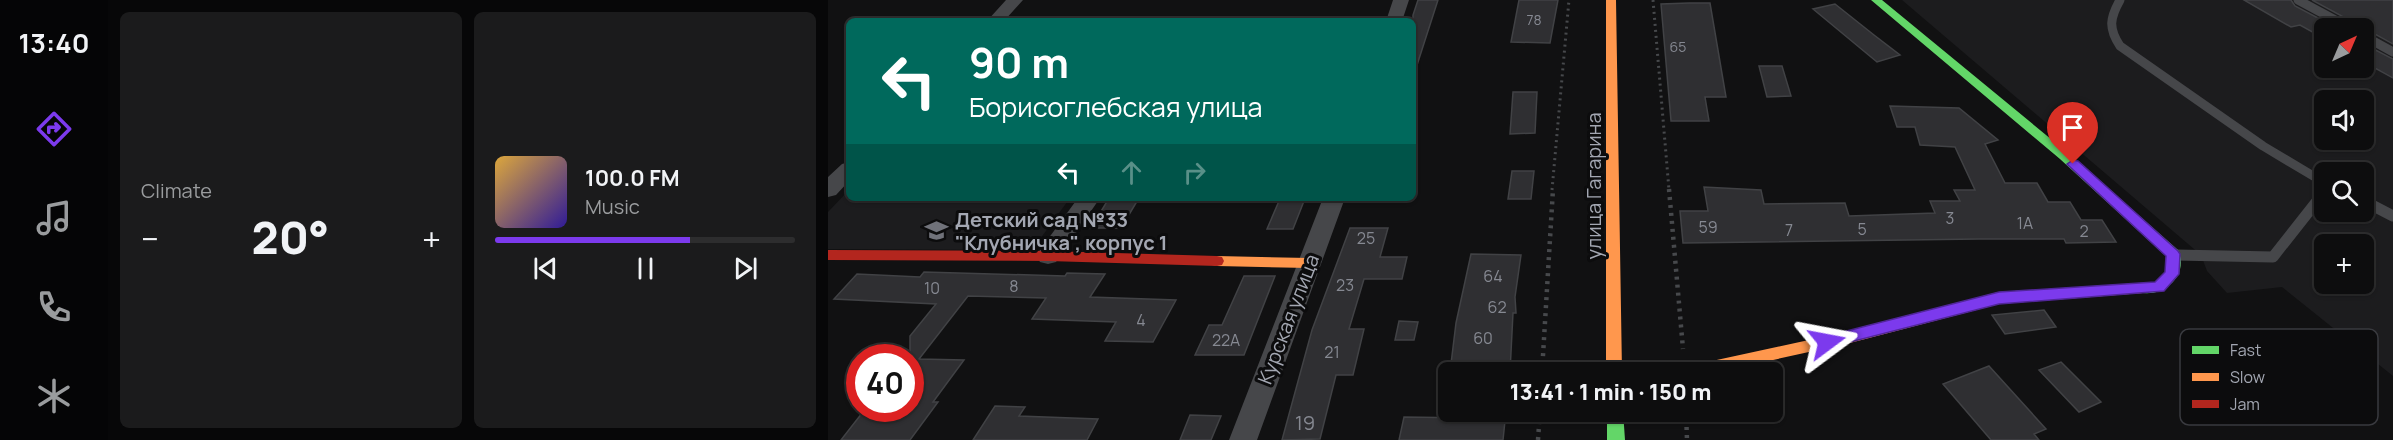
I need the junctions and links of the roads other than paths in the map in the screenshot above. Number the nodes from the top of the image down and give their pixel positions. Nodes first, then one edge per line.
1 (1015, 0) edge
2 (1401, 0) edge
3 (1611, 0) edge
4 (1876, 0) edge
5 (2120, 0) edge
6 (2298, 0) edge
7 (998, 18) edge
8 (1395, 18) edge
9 (2331, 18) edge
10 (2374, 42) edge
11 (2393, 52) edge
12 (846, 172) edge
13 (2314, 176) edge
14 (828, 190) edge
15 (1087, 201) edge
16 (1333, 201) edge
17 (2314, 205) edge
18 (2374, 206) edge
19 (2393, 216) edge
20 (2173, 254) junction
21 (828, 255) edge
22 (1048, 256) junction
23 (1310, 263) junction
24 (1614, 362) edge
25 (1709, 362) edge
26 (1615, 422) edge
27 (1243, 440) edge
28 (1616, 440) edge

1 - 7 street
2 - 8 street
3 - 24 street, улица Гагарина
4 - 20 street
5 - 13 lane
6 - 9 lane
10 - 11 lane
12 - 14 street
15 - 22 street
16 - 23 street, Курская улица
17 - 20 lane
18 - 19 lane
20 - 25 street
21 - 22 street
22 - 23 street
23 - 27 street, Курская улица
26 - 28 street

